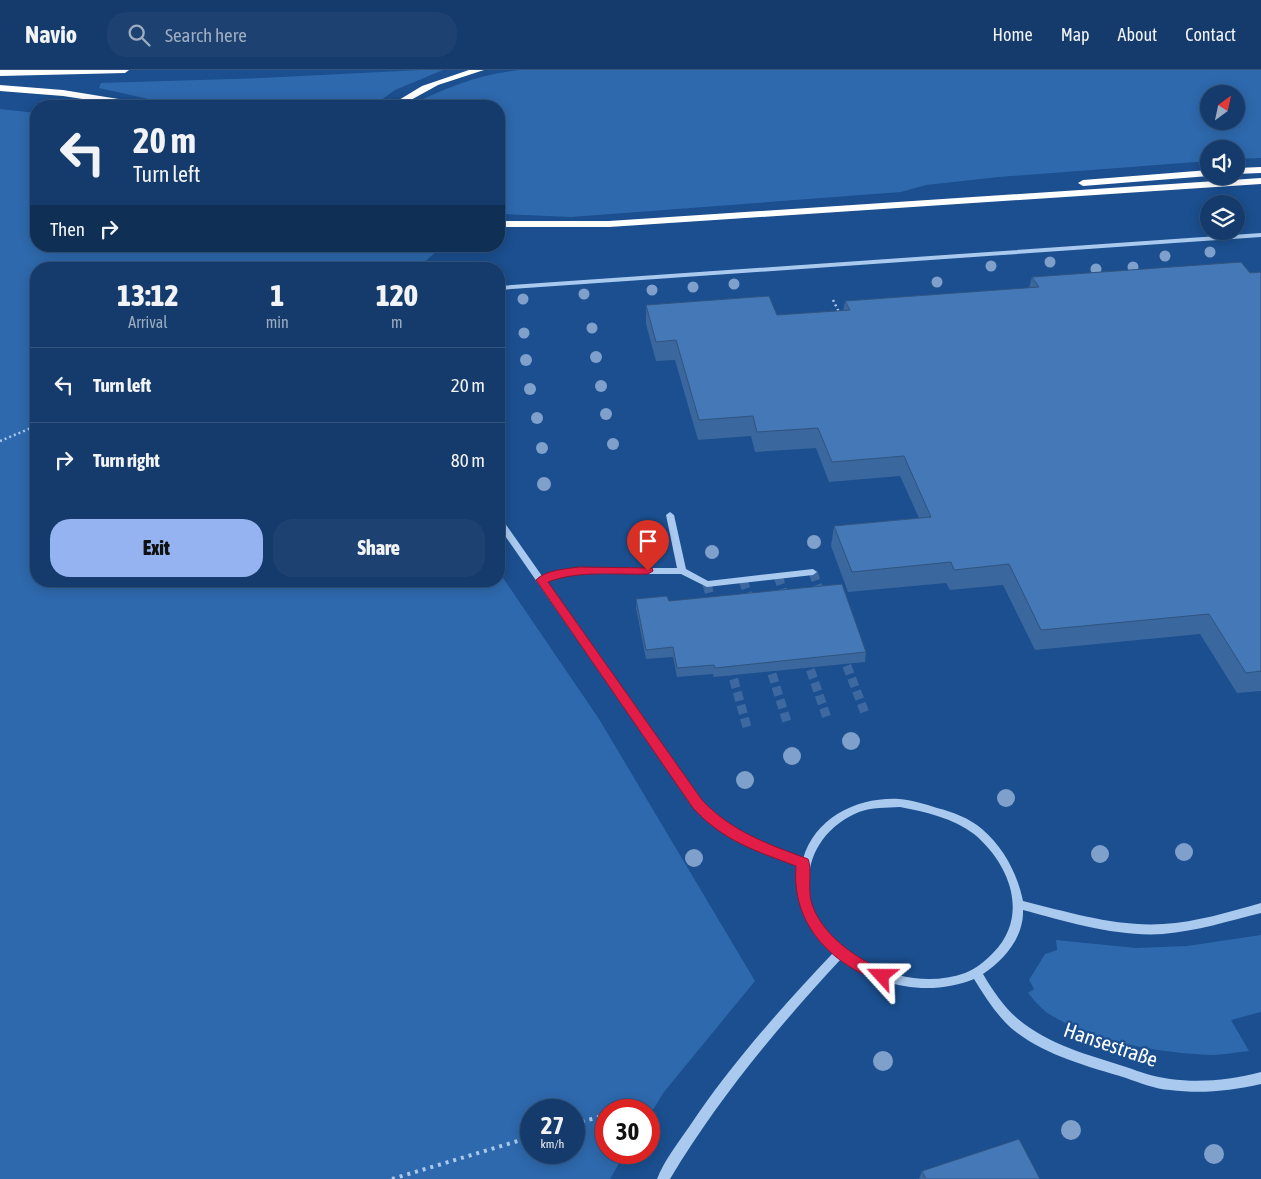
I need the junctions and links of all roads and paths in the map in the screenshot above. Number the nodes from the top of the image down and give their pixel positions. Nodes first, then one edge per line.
1 (125, 70) edge
2 (480, 70) edge
3 (0, 73) edge
4 (0, 88) edge
5 (106, 100) edge
6 (403, 100) edge
7 (1261, 170) edge
8 (1245, 171) edge
9 (1200, 174) edge
10 (1261, 181) edge
11 (879, 206) junction
12 (505, 220) edge
13 (505, 224) edge
14 (532, 224) junction
15 (1261, 236) edge
16 (505, 288) edge
17 (833, 300) dead end
18 (840, 316) edge
19 (30, 428) edge
20 (0, 441) edge
21 (670, 515) dead end
22 (505, 529) edge
23 (682, 571) junction
24 (813, 572) dead end
25 (542, 580) junction
26 (804, 863) junction
27 (1019, 904) junction
28 (1261, 908) edge
29 (840, 954) junction
30 (977, 974) junction
31 (1261, 1078) edge
32 (520, 1140) edge
33 (392, 1179) edge
34 (663, 1179) edge

1 - 3 highway
2 - 6 highway
4 - 5 highway
7 - 8 highway
9 - 11 highway
10 - 11 highway
11 - 14 highway
12 - 14 highway
13 - 14 highway
15 - 16 street
17 - 18 path
19 - 20 path
21 - 23 street
22 - 25 street
23 - 24 street
23 - 25 street
25 - 26 street
26 - 27 street
26 - 29 street
27 - 28 street
27 - 30 street
29 - 30 street
29 - 34 street
30 - 31 street, Hansestraße
32 - 33 path

